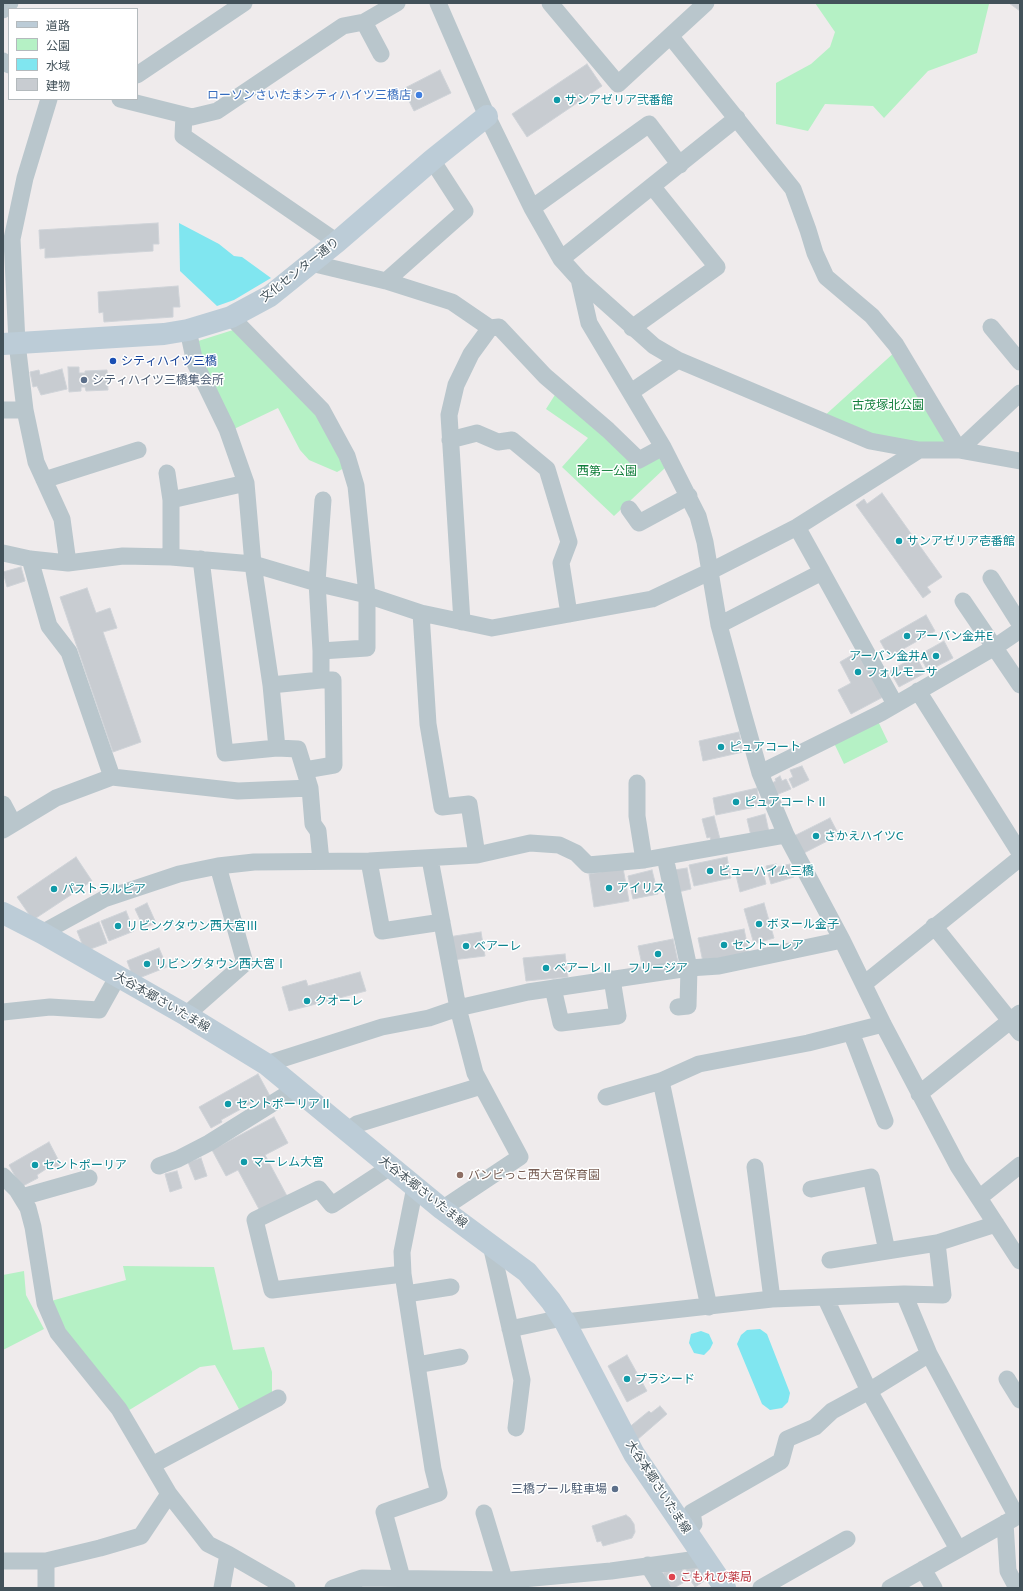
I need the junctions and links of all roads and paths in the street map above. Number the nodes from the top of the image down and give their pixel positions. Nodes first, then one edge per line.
1 (10, 3) edge
2 (244, 3) edge
3 (398, 3) edge
4 (550, 3) edge
5 (706, 3) edge
6 (444, 6) edge
7 (3, 10) edge
8 (364, 22) junction
9 (671, 37) junction
10 (381, 54) dead end
11 (138, 73) edge
12 (49, 100) edge
13 (124, 100) edge
14 (184, 115) junction
15 (487, 116) junction
16 (737, 118) junction
17 (432, 160) junction
18 (680, 165) junction
19 (652, 186) junction
20 (532, 208) junction
21 (337, 242) junction
22 (561, 259) junction
23 (311, 263) junction
24 (579, 279) junction
25 (386, 281) junction
26 (231, 317) junction
27 (490, 328) junction
28 (632, 328) junction
29 (991, 328) dead end
30 (188, 330) junction
31 (10, 344) edge
32 (678, 360) junction
33 (1020, 362) edge
34 (631, 392) junction
35 (1020, 393) edge
36 (3, 410) edge
37 (25, 410) junction
38 (450, 440) junction
39 (663, 447) junction
40 (138, 450) dead end
41 (919, 450) junction
42 (959, 450) junction
43 (1020, 462) edge
44 (167, 473) dead end
45 (44, 480) junction
46 (246, 483) junction
47 (689, 496) junction
48 (171, 500) junction
49 (323, 500) dead end
50 (629, 510) dead end
51 (797, 526) junction
52 (3, 553) edge
53 (171, 557) junction
54 (30, 559) junction
55 (201, 559) junction
56 (68, 563) junction
57 (253, 564) junction
58 (710, 572) junction
59 (822, 572) junction
60 (991, 578) dead end
61 (317, 582) junction
62 (367, 595) junction
63 (963, 601) dead end
64 (421, 614) junction
65 (569, 614) junction
66 (462, 622) junction
67 (1020, 624) edge
68 (719, 625) junction
69 (1020, 630) edge
70 (995, 647) junction
71 (321, 651) junction
72 (321, 680) junction
73 (271, 685) junction
74 (1020, 685) edge
75 (918, 691) junction
76 (895, 704) junction
77 (277, 748) junction
78 (305, 770) junction
79 (760, 773) junction
80 (112, 777) junction
81 (637, 783) dead end
82 (310, 788) junction
83 (3, 804) edge
84 (8, 827) edge
85 (786, 835) junction
86 (1020, 853) edge
87 (476, 855) junction
88 (665, 857) junction
89 (1020, 858) edge
90 (430, 859) junction
91 (644, 860) junction
92 (321, 861) junction
93 (369, 861) junction
94 (218, 866) junction
95 (3, 913) edge
96 (442, 922) junction
97 (934, 926) junction
98 (42, 933) junction
99 (842, 940) junction
100 (689, 968) junction
101 (118, 976) junction
102 (612, 979) junction
103 (864, 984) junction
104 (553, 988) junction
105 (678, 1007) dead end
106 (458, 1008) junction
107 (3, 1012) edge
108 (186, 1015) junction
109 (1017, 1022) edge
110 (883, 1024) junction
111 (851, 1032) junction
112 (266, 1064) junction
113 (661, 1081) junction
114 (481, 1086) junction
115 (297, 1088) junction
116 (919, 1094) junction
117 (606, 1097) dead end
118 (885, 1121) dead end
119 (347, 1131) junction
120 (1020, 1165) edge
121 (159, 1166) dead end
122 (390, 1167) junction
123 (755, 1167) dead end
124 (3, 1176) edge
125 (89, 1178) dead end
126 (415, 1188) junction
127 (811, 1189) dead end
128 (22, 1197) junction
129 (979, 1198) junction
130 (442, 1209) junction
131 (996, 1224) junction
132 (937, 1243) junction
133 (491, 1245) junction
134 (887, 1251) junction
135 (830, 1260) dead end
136 (1020, 1261) edge
137 (403, 1274) junction
138 (451, 1287) dead end
139 (406, 1294) junction
140 (904, 1294) junction
141 (825, 1297) junction
142 (772, 1299) junction
143 (709, 1307) junction
144 (564, 1320) junction
145 (510, 1329) junction
146 (929, 1354) junction
147 (460, 1357) dead end
148 (417, 1364) junction
149 (1007, 1379) dead end
150 (869, 1391) junction
151 (278, 1398) dead end
152 (1020, 1400) edge
153 (516, 1428) dead end
154 (152, 1465) junction
155 (168, 1494) junction
156 (484, 1513) dead end
157 (1014, 1518) edge
158 (687, 1531) junction
159 (848, 1539) dead end
160 (958, 1549) junction
161 (228, 1554) junction
162 (705, 1558) junction
163 (46, 1560) junction
164 (3, 1561) edge
165 (648, 1565) junction
166 (923, 1569) junction
167 (394, 1581) edge
168 (510, 1582) edge
169 (445, 1583) edge
170 (46, 1588) edge
171 (222, 1588) edge
172 (287, 1588) edge
173 (333, 1588) edge
174 (662, 1588) edge
175 (725, 1588) edge
176 (761, 1588) edge
177 (890, 1588) edge
178 (934, 1588) edge
179 (1017, 1588) edge

1 - 7 street
2 - 11 street
3 - 8 street
4 - 9 street
5 - 9 street
6 - 15 street
8 - 10 street
8 - 14 street
9 - 16 street
12 - 31 street
13 - 14 street
14 - 21 street
15 - 17 main road, 文化センター通り
15 - 20 street
16 - 18 street
16 - 42 street
17 - 21 main road, 文化センター通り
17 - 25 street
18 - 19 street
18 - 20 street
19 - 22 street
19 - 28 street
20 - 22 street
21 - 23 main road, 文化センター通り
22 - 24 street
23 - 25 street
23 - 26 main road, 文化センター通り
24 - 28 street
24 - 34 street
25 - 27 street
26 - 30 main road, 文化センター通り
26 - 62 street
27 - 38 street
27 - 39 street
28 - 32 street
29 - 33 street
30 - 31 main road, 文化センター通り
30 - 46 street
31 - 37 street
32 - 34 street
32 - 41 street
34 - 39 street
35 - 42 street
36 - 37 street
37 - 45 street
38 - 65 street
38 - 66 street
39 - 47 street
40 - 45 street
41 - 42 street
41 - 51 street
42 - 43 street
44 - 48 street
45 - 56 street
46 - 48 street
46 - 57 street
47 - 50 street
47 - 58 street
48 - 53 street
49 - 61 street
51 - 58 street
51 - 59 street
52 - 54 street
53 - 55 street
53 - 56 street
54 - 56 street
54 - 80 street
55 - 57 street
55 - 77 street
57 - 61 street
57 - 73 street
58 - 65 street
58 - 68 street
59 - 68 street
59 - 76 street
60 - 67 street
61 - 62 street
61 - 71 street
62 - 64 street
62 - 71 street
63 - 70 street
64 - 66 street
64 - 87 street
65 - 66 street
68 - 79 street
69 - 70 street
70 - 74 street
70 - 75 street
71 - 72 street
72 - 73 street
72 - 78 street
73 - 77 street
75 - 76 street
75 - 86 street
76 - 79 street
77 - 78 street
78 - 82 street
79 - 85 street
80 - 82 street
80 - 84 street
81 - 91 street
82 - 92 street
83 - 84 street
85 - 88 street
85 - 99 street
87 - 90 street
87 - 91 street
88 - 91 street
88 - 100 street
89 - 97 street
90 - 93 street
90 - 96 street
92 - 93 street
92 - 94 street
93 - 96 street
94 - 98 street
94 - 108 street
95 - 98 main road, 大谷本郷さいたま線
96 - 106 street
97 - 103 street
97 - 109 street
98 - 101 main road, 大谷本郷さいたま線
99 - 100 street
99 - 103 street
100 - 102 street
100 - 105 street
101 - 107 street
101 - 108 main road, 大谷本郷さいたま線
102 - 104 street
102 - 104 street
103 - 110 street
104 - 106 street
106 - 112 street
106 - 114 street
108 - 112 main road, 大谷本郷さいたま線
109 - 116 street
110 - 111 street
110 - 116 street
111 - 113 street
111 - 118 street
112 - 115 main road, 大谷本郷さいたま線
113 - 117 street
113 - 143 street
114 - 119 street
114 - 130 street
115 - 119 main road, 大谷本郷さいたま線
115 - 121 street
116 - 129 street
119 - 122 main road, 大谷本郷さいたま線
120 - 129 street
122 - 126 main road, 大谷本郷さいたま線
122 - 137 street
123 - 142 street
124 - 128 street
125 - 128 street
126 - 130 main road, 大谷本郷さいたま線
126 - 137 street
127 - 134 street
128 - 154 street
129 - 131 street
130 - 133 main road, 大谷本郷さいたま線
131 - 132 street
131 - 136 street
132 - 134 street
132 - 140 street
133 - 144 main road, 大谷本郷さいたま線
133 - 145 street
134 - 135 street
137 - 139 street
138 - 139 street
139 - 148 street
140 - 141 street
140 - 146 street
141 - 142 street
141 - 150 street
142 - 143 street
143 - 144 street
144 - 145 street
144 - 158 main road, 大谷本郷さいたま線
145 - 153 street
146 - 150 street
146 - 157 street
147 - 148 street
148 - 167 street
149 - 152 street
150 - 158 street
150 - 160 street
151 - 154 street
154 - 155 street
155 - 161 street
155 - 163 street
156 - 168 street
157 - 160 street
157 - 179 street
158 - 162 main road, 大谷本郷さいたま線
159 - 176 street
160 - 166 street
161 - 171 street
161 - 172 street
162 - 165 street
162 - 175 main road, 大谷本郷さいたま線
163 - 164 street
163 - 170 street
165 - 168 street
165 - 174 street
166 - 177 street
166 - 178 street
167 - 169 street
167 - 173 street
168 - 169 street

